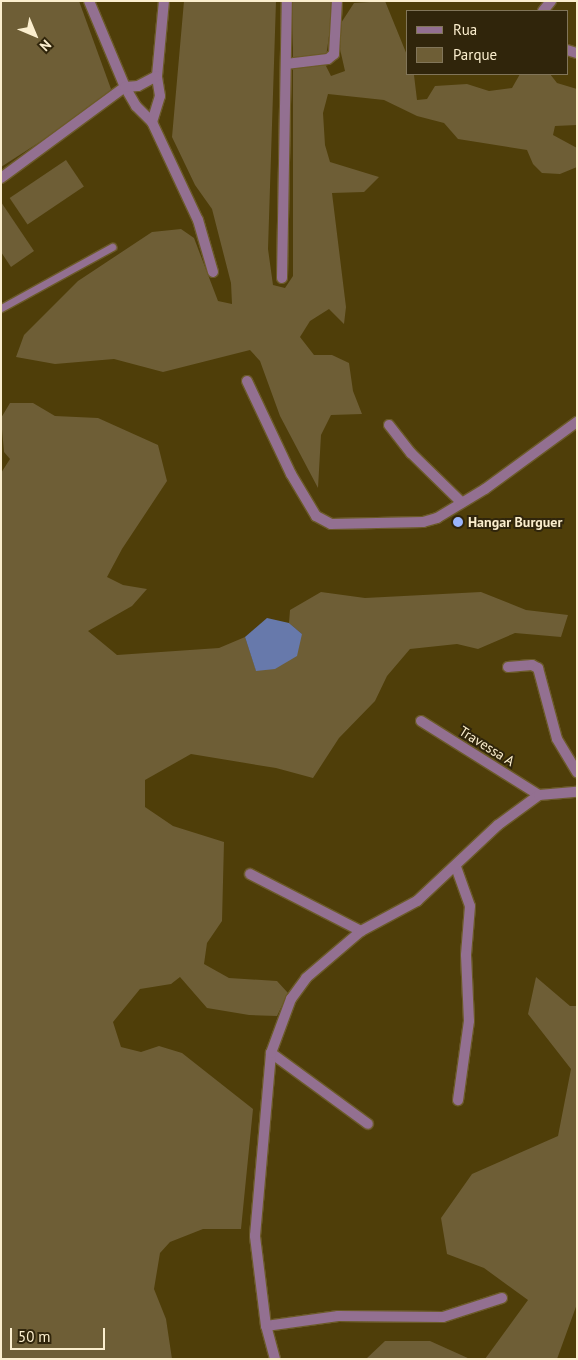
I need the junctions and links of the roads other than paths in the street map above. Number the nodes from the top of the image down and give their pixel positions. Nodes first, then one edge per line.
1 (89, 1) edge
2 (164, 1) edge
3 (287, 1) edge
4 (337, 1) edge
5 (286, 64) junction
6 (157, 76) junction
7 (125, 87) junction
8 (152, 122) junction
9 (1, 178) edge
10 (112, 247) dead end
11 (213, 272) dead end
12 (282, 278) dead end
13 (1, 308) edge
14 (247, 381) dead end
15 (577, 422) edge
16 (389, 426) dead end
17 (462, 503) junction
18 (508, 667) dead end
19 (421, 721) dead end
20 (577, 772) edge
21 (577, 792) edge
22 (539, 795) junction
23 (456, 867) junction
24 (250, 874) dead end
25 (361, 931) junction
26 (271, 1053) junction
27 (458, 1100) dead end
28 (368, 1124) dead end
29 (502, 1298) dead end
30 (266, 1326) junction
31 (275, 1359) edge

1 - 7 street
2 - 6 street
3 - 5 street
4 - 5 street
5 - 12 street
6 - 7 street
6 - 8 street
7 - 8 street
7 - 9 street
8 - 11 street
10 - 13 lane
14 - 17 street
15 - 17 street
16 - 17 street
18 - 20 street
19 - 22 street, Travessa A
21 - 22 street
22 - 23 street
23 - 25 street
23 - 27 street
24 - 25 street
25 - 26 street
26 - 28 street
26 - 30 street
29 - 30 street
30 - 31 street

